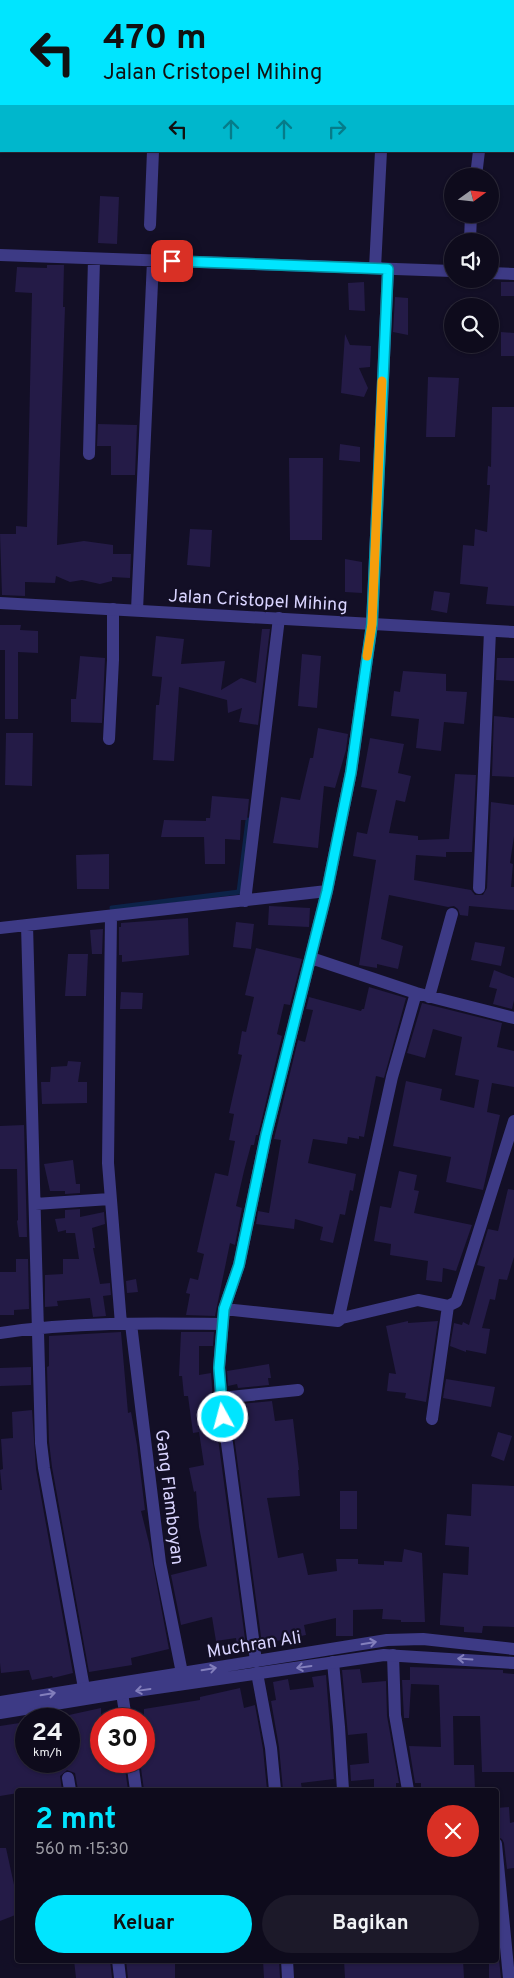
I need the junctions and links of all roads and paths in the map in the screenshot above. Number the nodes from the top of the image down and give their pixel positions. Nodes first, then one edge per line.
1 (153, 152) edge
2 (381, 152) edge
3 (479, 152) edge
4 (477, 168) edge
5 (150, 225) dead end
6 (0, 255) edge
7 (94, 258) junction
8 (153, 261) junction
9 (381, 269) junction
10 (444, 271) edge
11 (499, 273) edge
12 (514, 274) edge
13 (88, 454) dead end
14 (0, 603) edge
15 (113, 609) junction
16 (137, 610) junction
17 (279, 618) junction
18 (372, 624) junction
19 (490, 631) junction
20 (514, 632) edge
21 (109, 739) dead end
22 (479, 888) dead end
23 (327, 891) junction
24 (245, 901) junction
25 (452, 914) dead end
26 (111, 916) junction
27 (27, 925) junction
28 (0, 928) edge
29 (311, 958) junction
30 (416, 993) junction
31 (429, 996) junction
32 (514, 1018) edge
33 (514, 1121) edge
34 (110, 1199) junction
35 (35, 1204) junction
36 (448, 1306) junction
37 (224, 1309) junction
38 (338, 1321) junction
39 (126, 1324) junction
40 (222, 1324) junction
41 (37, 1328) junction
42 (0, 1333) edge
43 (298, 1390) dead end
44 (221, 1398) junction
45 (432, 1420) dead end
46 (514, 1649) edge
47 (393, 1655) junction
48 (333, 1662) junction
49 (514, 1663) edge
50 (256, 1667) junction
51 (182, 1673) junction
52 (84, 1688) junction
53 (122, 1693) junction
54 (0, 1702) edge
55 (124, 1708) edge
56 (0, 1713) edge
57 (134, 1773) edge
58 (136, 1788) edge
59 (275, 1788) edge
60 (343, 1788) edge
61 (408, 1788) edge
62 (499, 1873) edge
63 (118, 1963) edge
64 (287, 1963) edge
65 (120, 1978) edge
66 (288, 1978) edge
67 (510, 1978) edge

1 - 5 street
2 - 9 street
3 - 4 street
6 - 7 street
7 - 8 street
7 - 13 street
8 - 9 street
8 - 16 street
9 - 10 street
9 - 18 street
11 - 12 street
14 - 15 street, Jalan Cristopel Mihing
15 - 16 street, Jalan Cristopel Mihing
15 - 21 street
16 - 17 street, Jalan Cristopel Mihing
17 - 18 street, Jalan Cristopel Mihing
17 - 24 street
18 - 19 street, Jalan Cristopel Mihing
18 - 23 street
19 - 20 street, Jalan Cristopel Mihing
19 - 22 street
23 - 24 street
23 - 29 street
24 - 26 street
25 - 31 street
26 - 27 street
26 - 34 street, Gang Flamboyan
27 - 28 street
27 - 35 street
29 - 30 street
29 - 37 street
30 - 31 street
30 - 38 street
31 - 32 street
33 - 36 street
34 - 35 street
34 - 39 street, Gang Flamboyan
35 - 41 street
36 - 38 street
36 - 45 street
37 - 38 street
37 - 40 street
39 - 40 street
39 - 41 street
39 - 51 street, Gang Flamboyan
40 - 44 street
41 - 42 street
41 - 52 street
43 - 44 street
44 - 50 street
50 -> 46 street, Muchran Ali
47 - 48 street, Muchran Ali
49 -> 47 street, Muchran Ali
47 - 61 street
48 -> 50 street, Muchran Ali
48 - 60 street
51 -> 50 street, Muchran Ali
50 -> 53 street, Muchran Ali
50 - 59 street
51 - 52 street, Muchran Ali
54 -> 52 street, Muchran Ali
53 - 55 street
53 - 56 street, Muchran Ali
57 - 58 street
62 - 67 street
63 - 65 street
64 - 66 street

